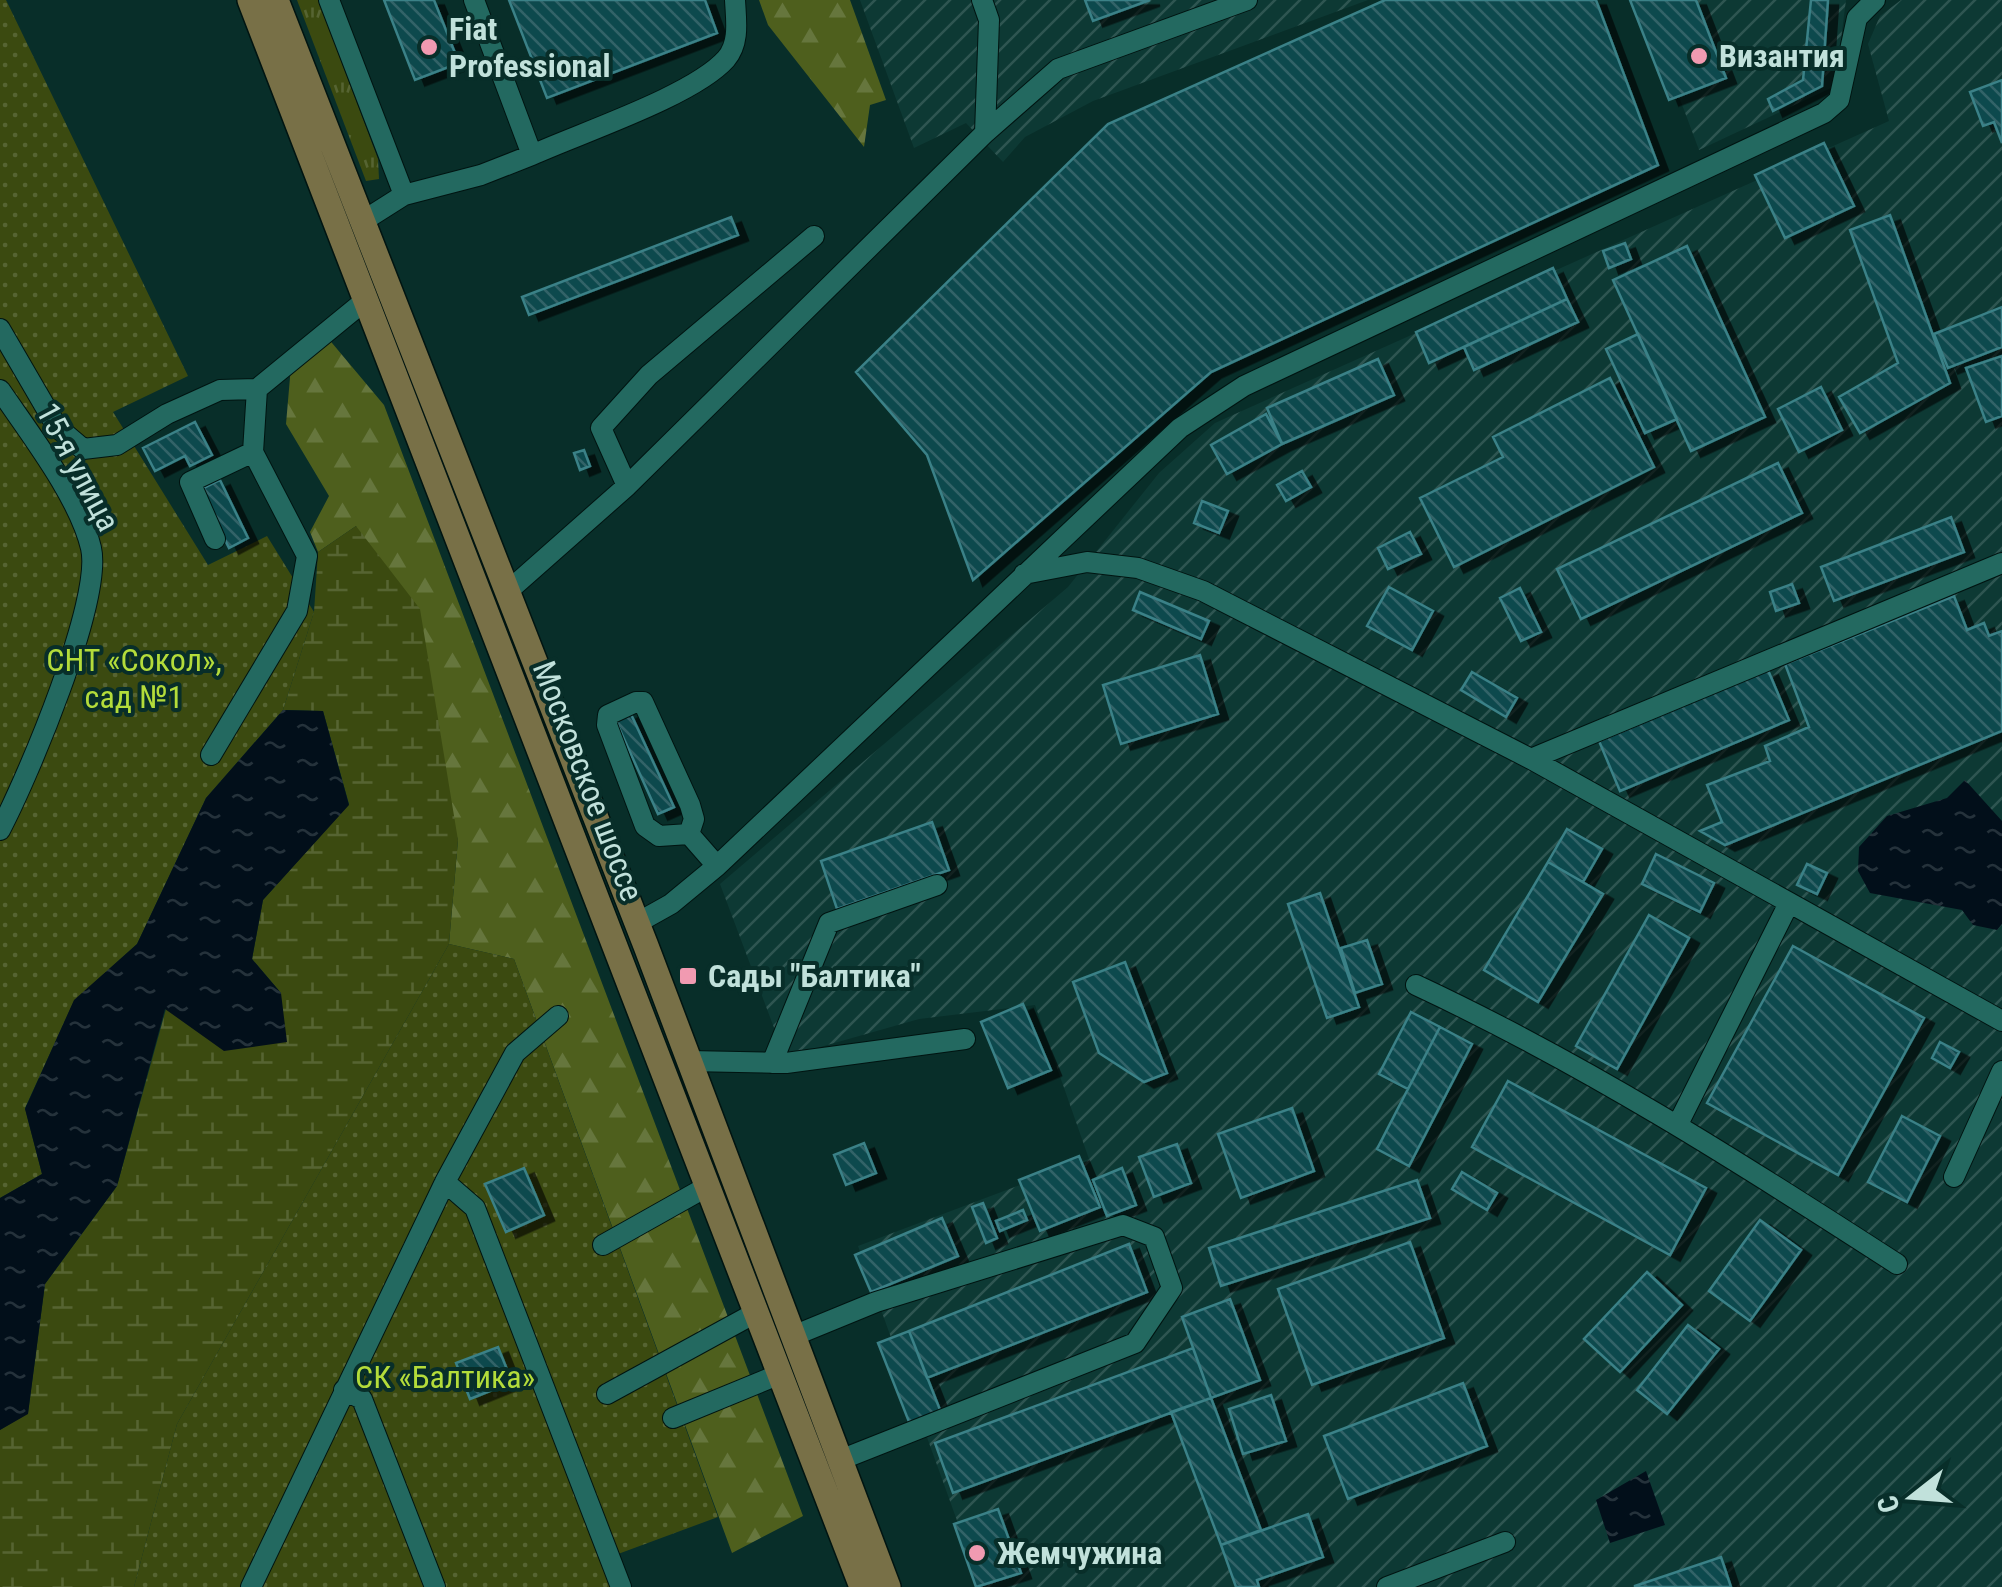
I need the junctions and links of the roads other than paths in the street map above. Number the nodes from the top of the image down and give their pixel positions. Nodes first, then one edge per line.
1 (250, 0) edge
2 (276, 0) edge
3 (328, 0) edge
4 (474, 0) edge
5 (735, 0) edge
6 (982, 0) edge
7 (1247, 0) edge
8 (1875, 0) edge
9 (985, 133) junction
10 (532, 155) junction
11 (404, 195) junction
12 (362, 222) junction
13 (814, 236) dead end
14 (366, 299) junction
15 (0, 329) edge
16 (257, 388) junction
17 (0, 390) edge
18 (253, 452) junction
19 (627, 486) junction
20 (214, 539) dead end
21 (2002, 564) edge
22 (1024, 574) junction
23 (507, 592) junction
24 (210, 755) dead end
25 (1532, 759) junction
26 (2, 820) edge
27 (689, 834) junction
28 (717, 866) junction
29 (937, 886) dead end
30 (1789, 902) junction
31 (636, 923) junction
32 (611, 933) junction
33 (1416, 985) dead end
34 (558, 1016) dead end
35 (2002, 1021) edge
36 (964, 1040) dead end
37 (689, 1061) junction
38 (772, 1062) junction
39 (2002, 1071) edge
40 (1678, 1124) junction
41 (1954, 1177) dead end
42 (445, 1182) junction
43 (708, 1186) junction
44 (603, 1245) dead end
45 (1897, 1264) dead end
46 (757, 1312) junction
47 (793, 1336) junction
48 (780, 1374) junction
49 (344, 1390) junction
50 (607, 1394) dead end
51 (673, 1418) dead end
52 (840, 1460) junction
53 (1504, 1542) dead end
54 (860, 1586) edge
55 (251, 1587) edge
56 (435, 1587) edge
57 (622, 1587) edge
58 (888, 1587) edge
59 (1387, 1587) edge

1 - 14 main road, Московское шоссе
2 - 12 main road, Московское шоссе
3 - 11 street
4 - 10 street
5 - 10 street
6 - 9 street
7 - 9 street
8 - 22 street
9 - 19 street
10 - 11 street
11 - 12 street
12 - 23 main road, Московское шоссе
13 - 19 street
14 - 16 street
14 - 32 main road, Московское шоссе
15 - 16 street
16 - 18 street
17 - 26 street, 15-я улица
18 - 20 street
18 - 24 street
19 - 23 street
21 - 25 street
22 - 25 street
22 - 28 street
23 - 31 main road, Московское шоссе
25 - 30 street
27 - 27 street
27 - 28 street
28 - 31 street
29 - 38 street
30 - 35 street
30 - 40 street
31 - 32 main road
31 - 37 main road, Московское шоссе
32 - 43 main road, Московское шоссе
33 - 40 street
34 - 42 street
36 - 38 street
37 - 38 street
37 - 47 main road, Московское шоссе
39 - 41 street
40 - 45 street
42 - 49 street
42 - 57 street
43 - 44 street
43 - 46 main road, Московское шоссе
46 - 48 main road, Московское шоссе
46 - 50 street
47 - 52 main road, Московское шоссе
47 - 52 street
48 - 51 street
48 - 54 main road, Московское шоссе
49 - 55 street
49 - 56 street
52 - 58 main road, Московское шоссе
53 - 59 street

